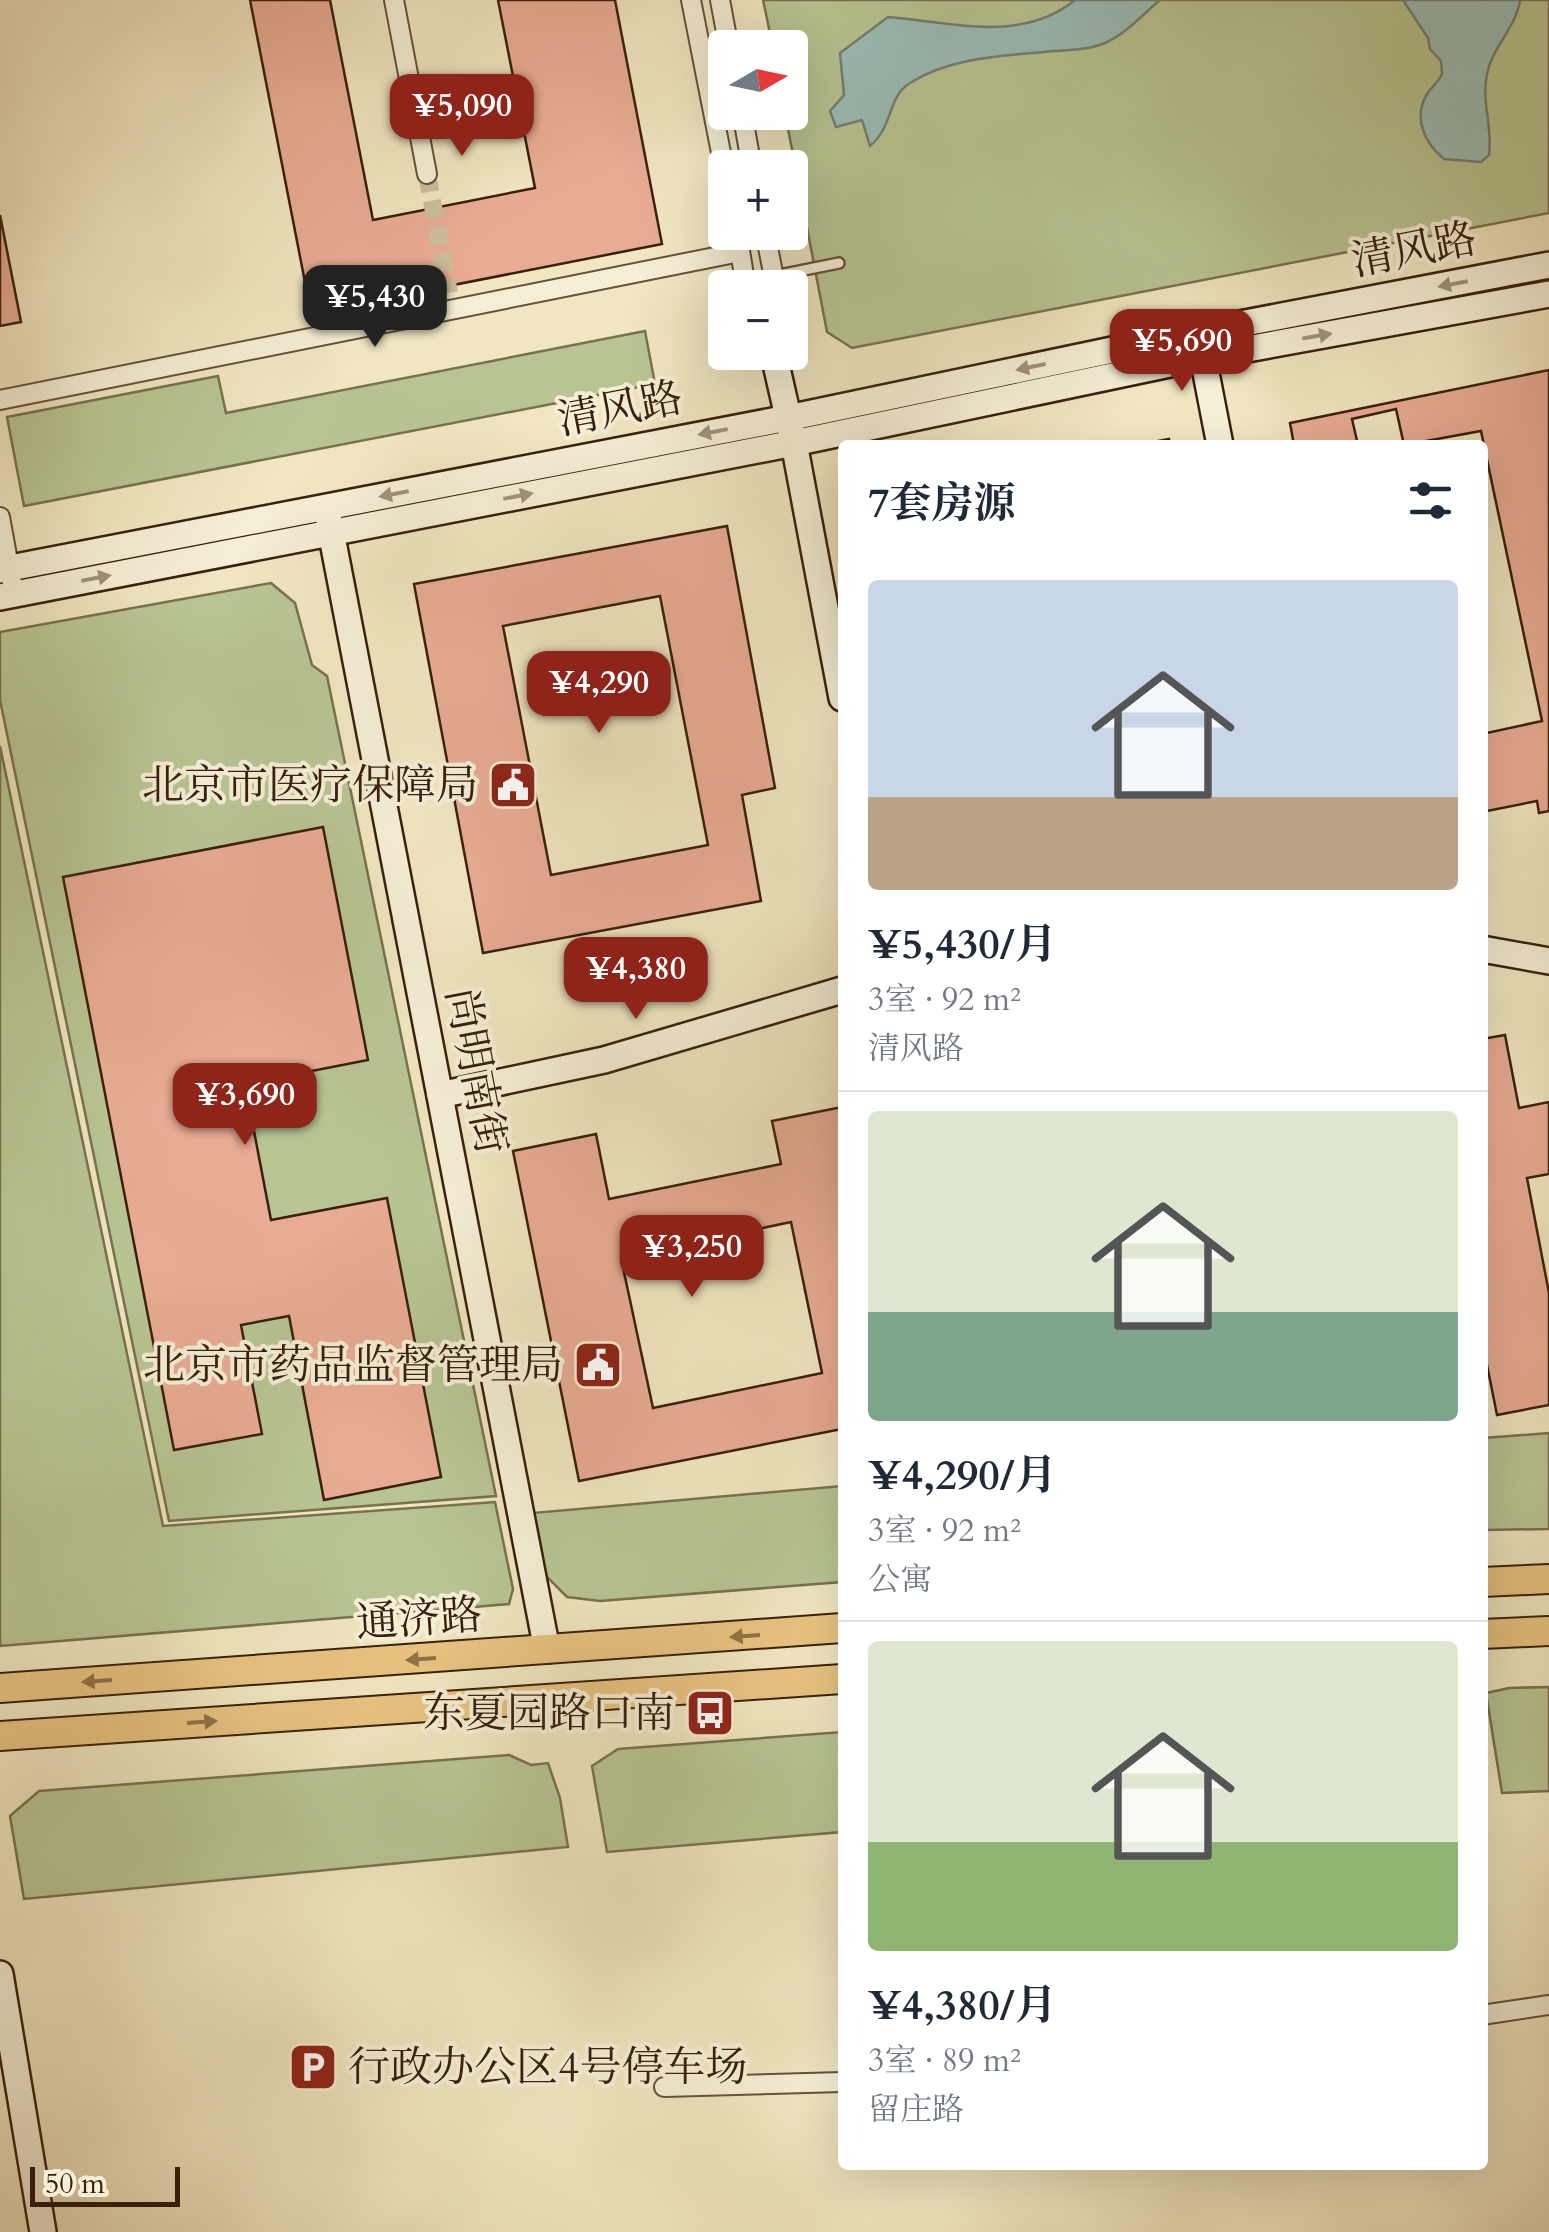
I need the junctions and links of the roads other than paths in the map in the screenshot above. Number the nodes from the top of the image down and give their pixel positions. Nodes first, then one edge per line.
1 (394, 0) edge
2 (691, 0) edge
3 (720, 0) edge
4 (726, 30) edge
5 (720, 150) edge
6 (427, 174) tunnel mouth
7 (708, 248) edge
8 (839, 263) dead end
9 (1549, 266) edge
10 (808, 272) edge
11 (1549, 294) edge
12 (1201, 345) junction
13 (777, 370) edge
14 (0, 400) edge
15 (788, 418) junction
16 (1219, 440) edge
17 (794, 444) junction
18 (0, 516) edge
19 (328, 520) junction
20 (6, 582) edge
21 (838, 677) edge
22 (1488, 950) edge
23 (1549, 962) edge
24 (838, 991) edge
25 (440, 1096) junction
26 (1549, 1579) edge
27 (1488, 1582) edge
28 (838, 1628) edge
29 (1549, 1632) edge
30 (1488, 1634) edge
31 (547, 1650) junction
32 (838, 1679) edge
33 (0, 1688) edge
34 (0, 1736) edge
35 (0, 1974) edge
36 (1549, 2006) edge
37 (1488, 2015) edge
38 (838, 2082) edge
39 (664, 2087) dead end
40 (43, 2232) edge

1 - 6 street
2 - 5 street
3 - 4 street
7 - 14 street
8 - 10 lane
9 -> 12 street, 清风路
12 -> 11 street, 清风路
12 -> 15 street, 清风路
12 - 16 street
12 - 17 street, 清风路
13 - 15 street
15 - 17 street
15 -> 19 street, 清风路
19 -> 17 street, 清风路
17 - 21 street
18 - 20 street
19 - 20 street, 清风路
19 - 25 street, 尚明南街
22 - 23 street
24 - 25 street
25 - 31 street, 尚明南街
26 - 27 main road
28 -> 31 main road, 通济路
29 - 30 main road
31 -> 33 main road, 通济路
34 -> 32 main road, 通济路
35 - 40 street
36 - 37 street
38 - 39 street

